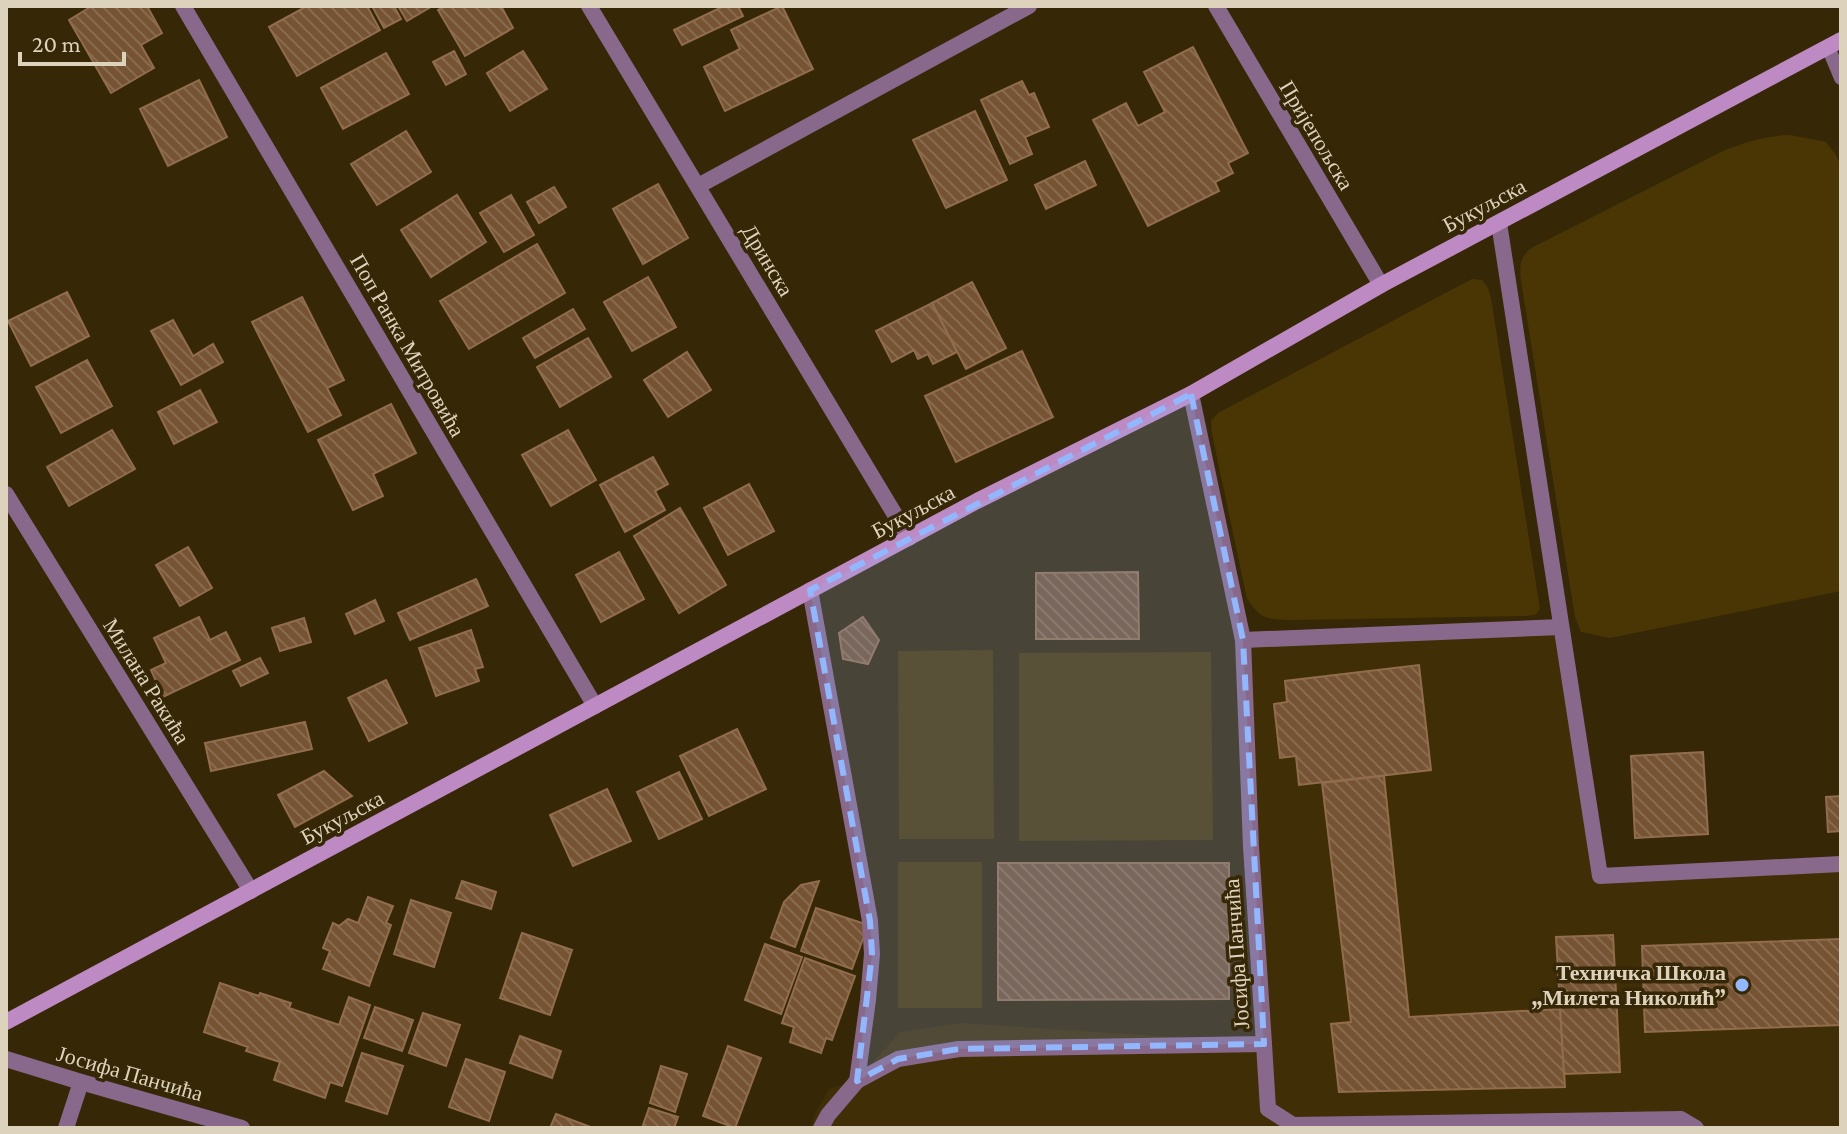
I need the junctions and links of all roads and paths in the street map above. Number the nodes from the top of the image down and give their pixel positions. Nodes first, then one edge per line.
1 (183, 6) edge
2 (589, 6) edge
3 (1029, 6) edge
4 (1216, 6) edge
5 (1835, 43) edge
6 (1841, 78) edge
7 (698, 186) junction
8 (1499, 223) junction
9 (1381, 285) junction
10 (1191, 394) junction
11 (6, 494) edge
12 (909, 538) junction
13 (810, 590) junction
14 (1561, 627) junction
15 (1243, 640) junction
16 (595, 706) junction
17 (1841, 864) edge
18 (251, 891) junction
19 (6, 1022) edge
20 (1264, 1044) junction
21 (6, 1059) edge
22 (857, 1081) junction
23 (81, 1082) junction
24 (66, 1128) edge
25 (242, 1128) edge
26 (821, 1128) edge
27 (1696, 1128) edge

1 - 16 street, Поп Ранка Митровића
2 - 7 street, Дринска
3 - 7 street
4 - 9 street, Пријепољска
5 - 6 lane
5 - 8 main road, Букуљска
7 - 12 street, Дринска
8 - 9 main road, Букуљска
8 - 14 street
9 - 10 main road, Букуљска
10 - 12 main road, Букуљска
10 - 15 street, Јосифа Панчића
11 - 18 street, Милана Ракића
12 - 13 main road, Букуљска
13 - 16 main road, Букуљска
13 - 22 street
14 - 15 street
14 - 17 street
15 - 20 street, Јосифа Панчића
16 - 18 main road, Букуљска
18 - 19 main road, Букуљска
20 - 22 street, Јосифа Панчића
20 - 27 street
21 - 23 street, Јосифа Панчића
22 - 26 street, Јосифа Панчића
23 - 24 street
23 - 25 street, Јосифа Панчића

